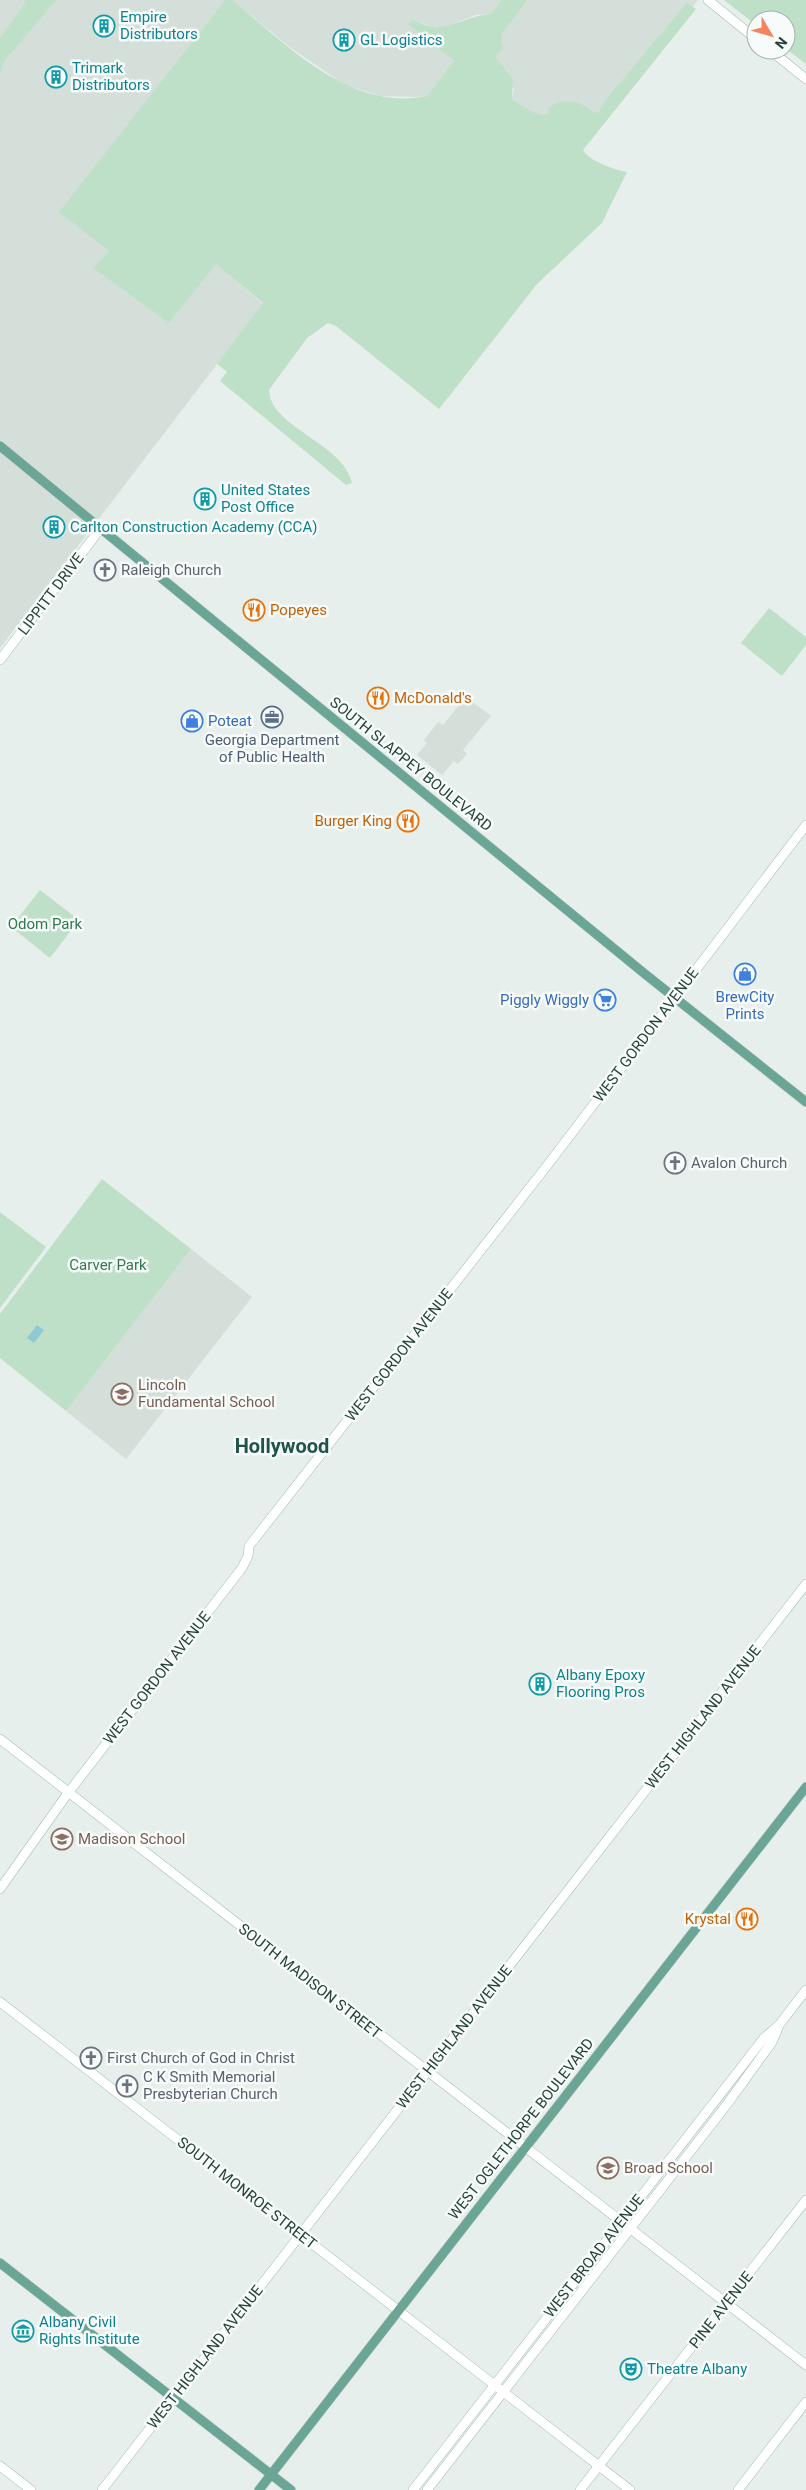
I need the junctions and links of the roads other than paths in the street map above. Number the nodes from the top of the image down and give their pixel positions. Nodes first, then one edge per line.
1 (708, 0) edge
2 (746, 31) edge
3 (782, 60) edge
4 (806, 79) edge
5 (0, 446) edge
6 (101, 528) junction
7 (0, 660) edge
8 (806, 825) edge
9 (674, 998) junction
10 (806, 1102) edge
11 (806, 1584) edge
12 (0, 1739) edge
13 (806, 1787) edge
14 (68, 1793) junction
15 (0, 1889) edge
16 (806, 1990) edge
17 (0, 2002) edge
18 (779, 2025) junction
19 (427, 2072) junction
20 (524, 2148) junction
21 (806, 2200) edge
22 (620, 2222) junction
23 (629, 2230) junction
24 (301, 2234) junction
25 (0, 2263) edge
26 (726, 2303) junction
27 (398, 2310) junction
28 (806, 2365) edge
29 (494, 2385) junction
30 (503, 2392) junction
31 (173, 2398) junction
32 (806, 2402) edge
33 (0, 2466) edge
34 (599, 2466) junction
35 (271, 2474) junction
36 (31, 2490) edge
37 (102, 2490) edge
38 (259, 2490) edge
39 (291, 2490) edge
40 (413, 2490) edge
41 (427, 2490) edge
42 (580, 2490) edge
43 (630, 2490) edge
44 (738, 2490) edge

1 - 2 main road
3 - 4 main road
5 - 6 main road, SOUTH SLAPPEY BOULEVARD
6 - 7 main road, LIPPITT DRIVE
6 - 9 main road, SOUTH SLAPPEY BOULEVARD
8 - 9 main road, WEST GORDON AVENUE
9 - 10 main road, SOUTH SLAPPEY BOULEVARD
9 - 14 main road, WEST GORDON AVENUE
11 - 19 main road, WEST HIGHLAND AVENUE
12 - 14 main road, SOUTH MADISON STREET
13 - 20 main road, WEST OGLETHORPE BOULEVARD
14 - 15 main road, WEST GORDON AVENUE
14 - 19 main road, SOUTH MADISON STREET
16 - 18 main road, WEST BROAD AVENUE
17 - 24 main road, SOUTH MONROE STREET
18 - 22 main road, WEST BROAD AVENUE
18 - 23 main road, WEST BROAD AVENUE
19 - 20 main road, SOUTH MADISON STREET
19 - 24 main road, WEST HIGHLAND AVENUE
20 - 22 main road, SOUTH MADISON STREET
20 - 27 main road, WEST OGLETHORPE BOULEVARD
21 - 26 main road, PINE AVENUE
22 - 23 main road, SOUTH MADISON STREET
22 - 29 main road, WEST BROAD AVENUE
23 - 26 main road, SOUTH MADISON STREET
23 - 30 main road, WEST BROAD AVENUE
24 - 27 main road, SOUTH MONROE STREET
24 - 31 main road, WEST HIGHLAND AVENUE
25 - 31 main road
26 - 28 main road, SOUTH MADISON STREET
26 - 34 main road, PINE AVENUE
27 - 29 main road, SOUTH MONROE STREET
27 - 35 main road, WEST OGLETHORPE BOULEVARD
29 - 30 main road, SOUTH MONROE STREET
29 - 40 main road, WEST BROAD AVENUE
30 - 34 main road, SOUTH MONROE STREET
30 - 41 main road, WEST BROAD AVENUE
31 - 35 main road
31 - 37 main road, WEST HIGHLAND AVENUE
32 - 44 main road
33 - 36 main road
34 - 42 main road, PINE AVENUE
34 - 43 main road, SOUTH MONROE STREET
35 - 38 main road, WEST OGLETHORPE BOULEVARD
35 - 39 main road

